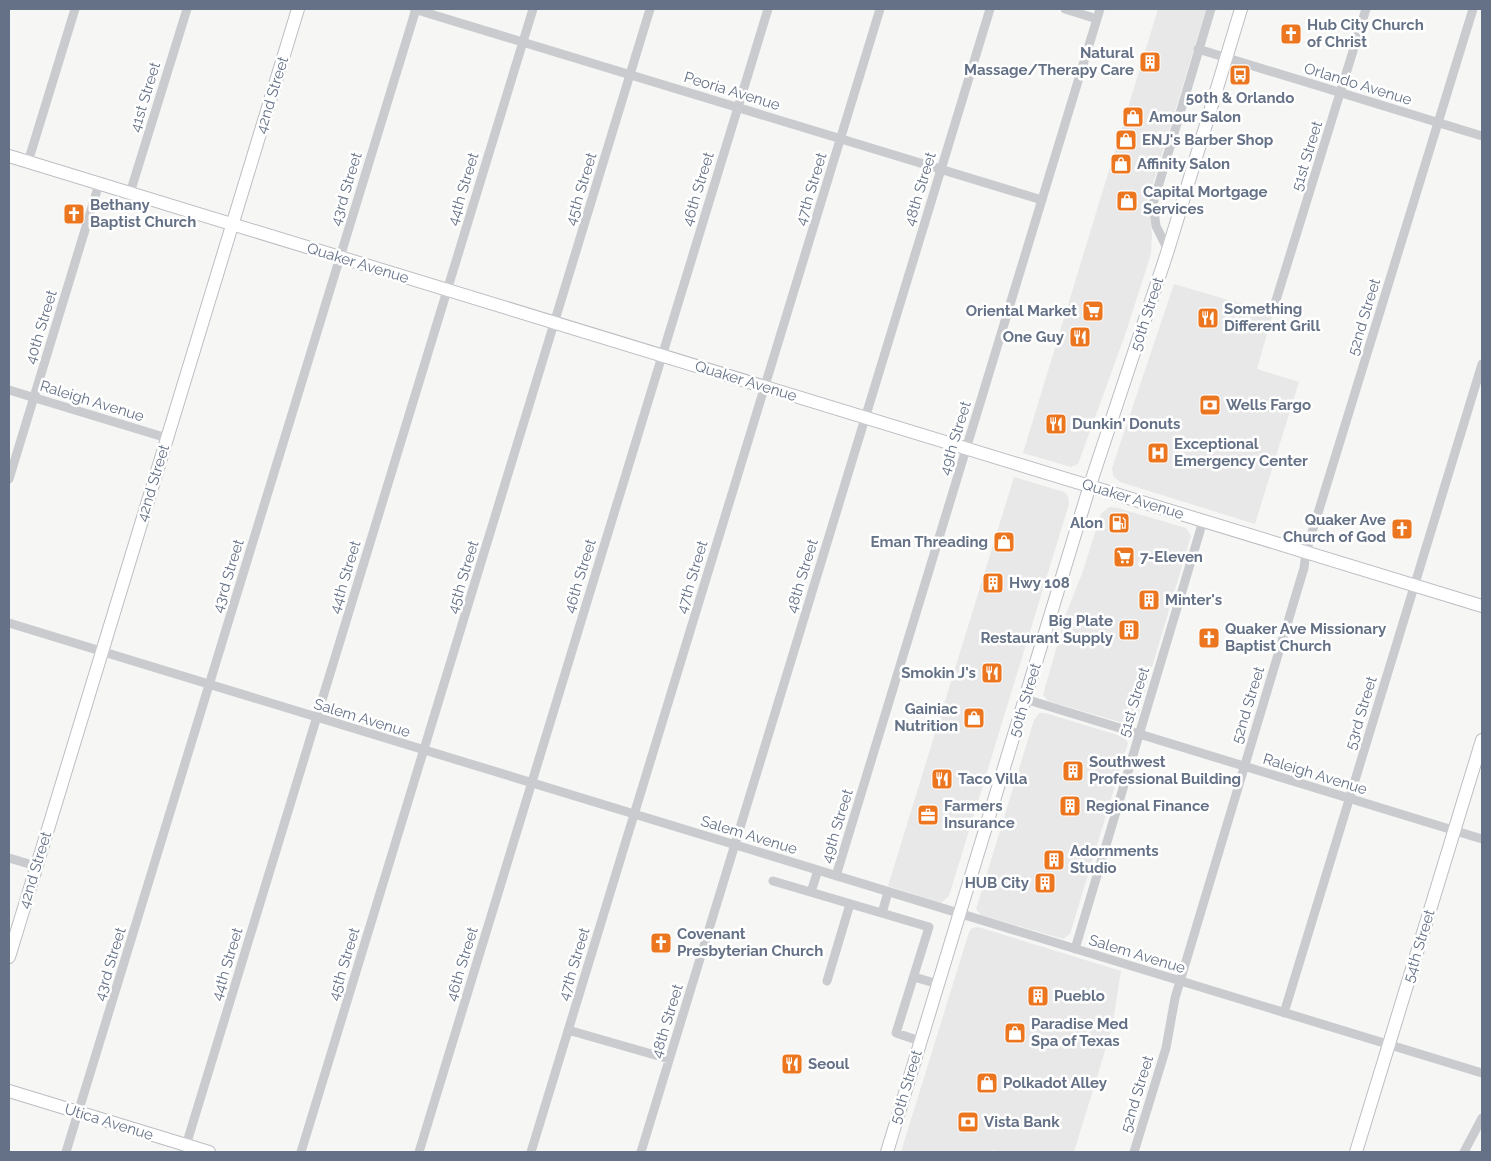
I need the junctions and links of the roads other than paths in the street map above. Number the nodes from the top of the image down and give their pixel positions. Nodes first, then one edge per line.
1 (75, 9) edge
2 (187, 9) edge
3 (298, 9) edge
4 (415, 9) edge
5 (533, 9) edge
6 (650, 9) edge
7 (768, 9) edge
8 (880, 9) edge
9 (990, 9) edge
10 (1065, 9) edge
11 (1100, 9) edge
12 (1211, 9) edge
13 (1241, 9) edge
14 (1366, 9) edge
15 (1473, 9) edge
16 (1097, 19) junction
17 (523, 41) junction
18 (1198, 50) junction
19 (1226, 58) junction
20 (630, 74) junction
21 (1340, 93) junction
22 (737, 108) junction
23 (1437, 122) junction
24 (1482, 136) edge
25 (840, 139) junction
26 (9, 156) edge
27 (28, 162) junction
28 (941, 169) junction
29 (99, 184) junction
30 (130, 193) junction
31 (1042, 200) junction
32 (232, 224) junction
33 (1168, 250) junction
34 (340, 257) junction
35 (447, 290) junction
36 (1273, 310) dead end
37 (555, 322) junction
38 (662, 355) junction
39 (1482, 364) edge
40 (765, 386) junction
41 (9, 390) edge
42 (34, 398) junction
43 (865, 417) junction
44 (167, 438) junction
45 (966, 448) junction
46 (9, 479) edge
47 (1090, 486) junction
48 (1203, 521) junction
49 (1306, 552) junction
50 (1414, 585) junction
51 (1482, 606) edge
52 (9, 624) edge
53 (102, 652) junction
54 (209, 685) junction
55 (1025, 699) junction
56 (316, 718) junction
57 (1139, 734) junction
58 (1482, 740) edge
59 (424, 751) junction
60 (1244, 766) junction
61 (531, 784) junction
62 (1349, 799) junction
63 (634, 814) junction
64 (1454, 831) junction
65 (1482, 839) edge
66 (735, 845) junction
67 (9, 858) edge
68 (36, 866) junction
69 (818, 870) junction
70 (836, 876) junction
71 (773, 881) dead end
72 (811, 892) junction
73 (888, 892) junction
74 (850, 904) junction
75 (882, 913) junction
76 (960, 914) junction
77 (1074, 950) junction
78 (9, 957) edge
79 (914, 977) junction
80 (827, 981) dead end
81 (1180, 982) junction
82 (938, 984) junction
83 (1284, 1013) junction
84 (568, 1030) junction
85 (920, 1041) junction
86 (1389, 1045) junction
87 (669, 1059) junction
88 (1482, 1073) edge
89 (9, 1091) edge
90 (78, 1113) junction
91 (1482, 1118) edge
92 (185, 1149) edge
93 (66, 1152) edge
94 (208, 1152) edge
95 (301, 1152) edge
96 (419, 1152) edge
97 (531, 1152) edge
98 (641, 1152) edge
99 (887, 1152) edge
100 (1134, 1152) edge
101 (1356, 1152) edge
102 (1464, 1152) edge

1 - 27 street
2 - 30 street, 41st Street
3 - 32 main road, 42nd Street
4 - 17 street, Peoria Avenue
4 - 34 street, 43rd Street
5 - 17 street, 44th Street
6 - 20 street, 45th Street
7 - 22 street, 46th Street
8 - 25 street, 47th Street
9 - 28 street, 48th Street
10 - 16 street
11 - 16 street, 49th Street
12 - 18 street
13 - 19 main road, 50th Street
14 - 21 street, 51st Street
15 - 23 street, 52nd Street
16 - 31 street, 49th Street
17 - 20 street, Peoria Avenue
17 - 35 street, 44th Street
18 - 19 street, Orlando Avenue
18 - 33 street
19 - 21 street, Orlando Avenue
19 - 33 main road, 50th Street
20 - 22 street, Peoria Avenue
20 - 37 street, 45th Street
21 - 23 street, Orlando Avenue
21 - 36 street, 51st Street
22 - 25 street, Peoria Avenue
22 - 38 street, 46th Street
23 - 24 street, Orlando Avenue
23 - 49 street, 52nd Street
25 - 28 street, Peoria Avenue
25 - 40 street, 47th Street
26 - 27 main road, Quaker Avenue
27 - 29 main road, Quaker Avenue
28 - 31 street, Peoria Avenue
28 - 43 street, 48th Street
29 - 30 main road, Quaker Avenue
29 - 42 street, 40th Street
30 - 32 main road, Quaker Avenue
31 - 45 street, 49th Street
32 - 34 main road, Quaker Avenue
32 - 44 main road, 42nd Street
33 - 47 main road, 50th Street
34 - 35 main road, Quaker Avenue
34 - 54 street, 43rd Street
35 - 37 main road, Quaker Avenue
35 - 56 street, 44th Street
37 - 38 main road, Quaker Avenue
37 - 59 street, 45th Street
38 - 40 main road, Quaker Avenue
38 - 61 street, 46th Street
39 - 50 street, 53rd Street
40 - 43 main road, Quaker Avenue
40 - 63 street, 47th Street
41 - 42 street, Raleigh Avenue
42 - 44 street, Raleigh Avenue
42 - 46 street, 40th Street
43 - 45 main road, Quaker Avenue
43 - 66 street, 48th Street
44 - 53 main road, 42nd Street
45 - 47 main road, Quaker Avenue
45 - 70 street, 49th Street
47 - 48 main road, Quaker Avenue
47 - 55 main road, 50th Street
48 - 49 main road, Quaker Avenue
48 - 57 street, 51st Street
49 - 50 main road, Quaker Avenue
49 - 60 street, 52nd Street
50 - 51 main road, Quaker Avenue
50 - 62 street, 53rd Street
52 - 53 street, Salem Avenue
53 - 54 street, Salem Avenue
53 - 68 main road, 42nd Street
54 - 56 street, Salem Avenue
54 - 90 street, 43rd Street
55 - 57 street, Raleigh Avenue
55 - 76 main road, 50th Street
56 - 59 street, Salem Avenue
56 - 92 street, 44th Street
57 - 60 street, Raleigh Avenue
57 - 77 street, 51st Street
58 - 64 main road, 54th Street
59 - 61 street, Salem Avenue
59 - 95 street, 45th Street
60 - 62 street, Raleigh Avenue
60 - 81 street, 52nd Street
61 - 63 street, Salem Avenue
61 - 96 street, 46th Street
62 - 64 street, Raleigh Avenue
62 - 83 street, 53rd Street
63 - 66 street, Salem Avenue
63 - 84 street, 47th Street
64 - 65 street, Raleigh Avenue
64 - 86 main road, 54th Street
66 - 69 street, Salem Avenue
66 - 87 street, 48th Street
67 - 68 street
68 - 78 main road, 42nd Street
69 - 70 street, Salem Avenue
69 - 72 street
70 - 73 street, Salem Avenue
71 - 72 street
72 - 74 street
73 - 75 street
73 - 76 street, Salem Avenue
74 - 75 street
74 - 80 street
75 - 79 street
76 - 77 street, Salem Avenue
76 - 82 main road, 50th Street
77 - 81 street, Salem Avenue
79 - 82 street
79 - 85 street
81 - 83 street, Salem Avenue
81 - 100 street, 52nd Street
82 - 85 main road, 50th Street
83 - 86 street, Salem Avenue
84 - 87 street
84 - 97 street, 47th Street
85 - 99 main road, 50th Street
86 - 88 street, Salem Avenue
86 - 101 main road, 54th Street
87 - 98 street, 48th Street
89 - 90 main road, Utica Avenue
90 - 92 main road, Utica Avenue
90 - 93 street, 43rd Street
91 - 102 street
92 - 94 main road, Utica Avenue

